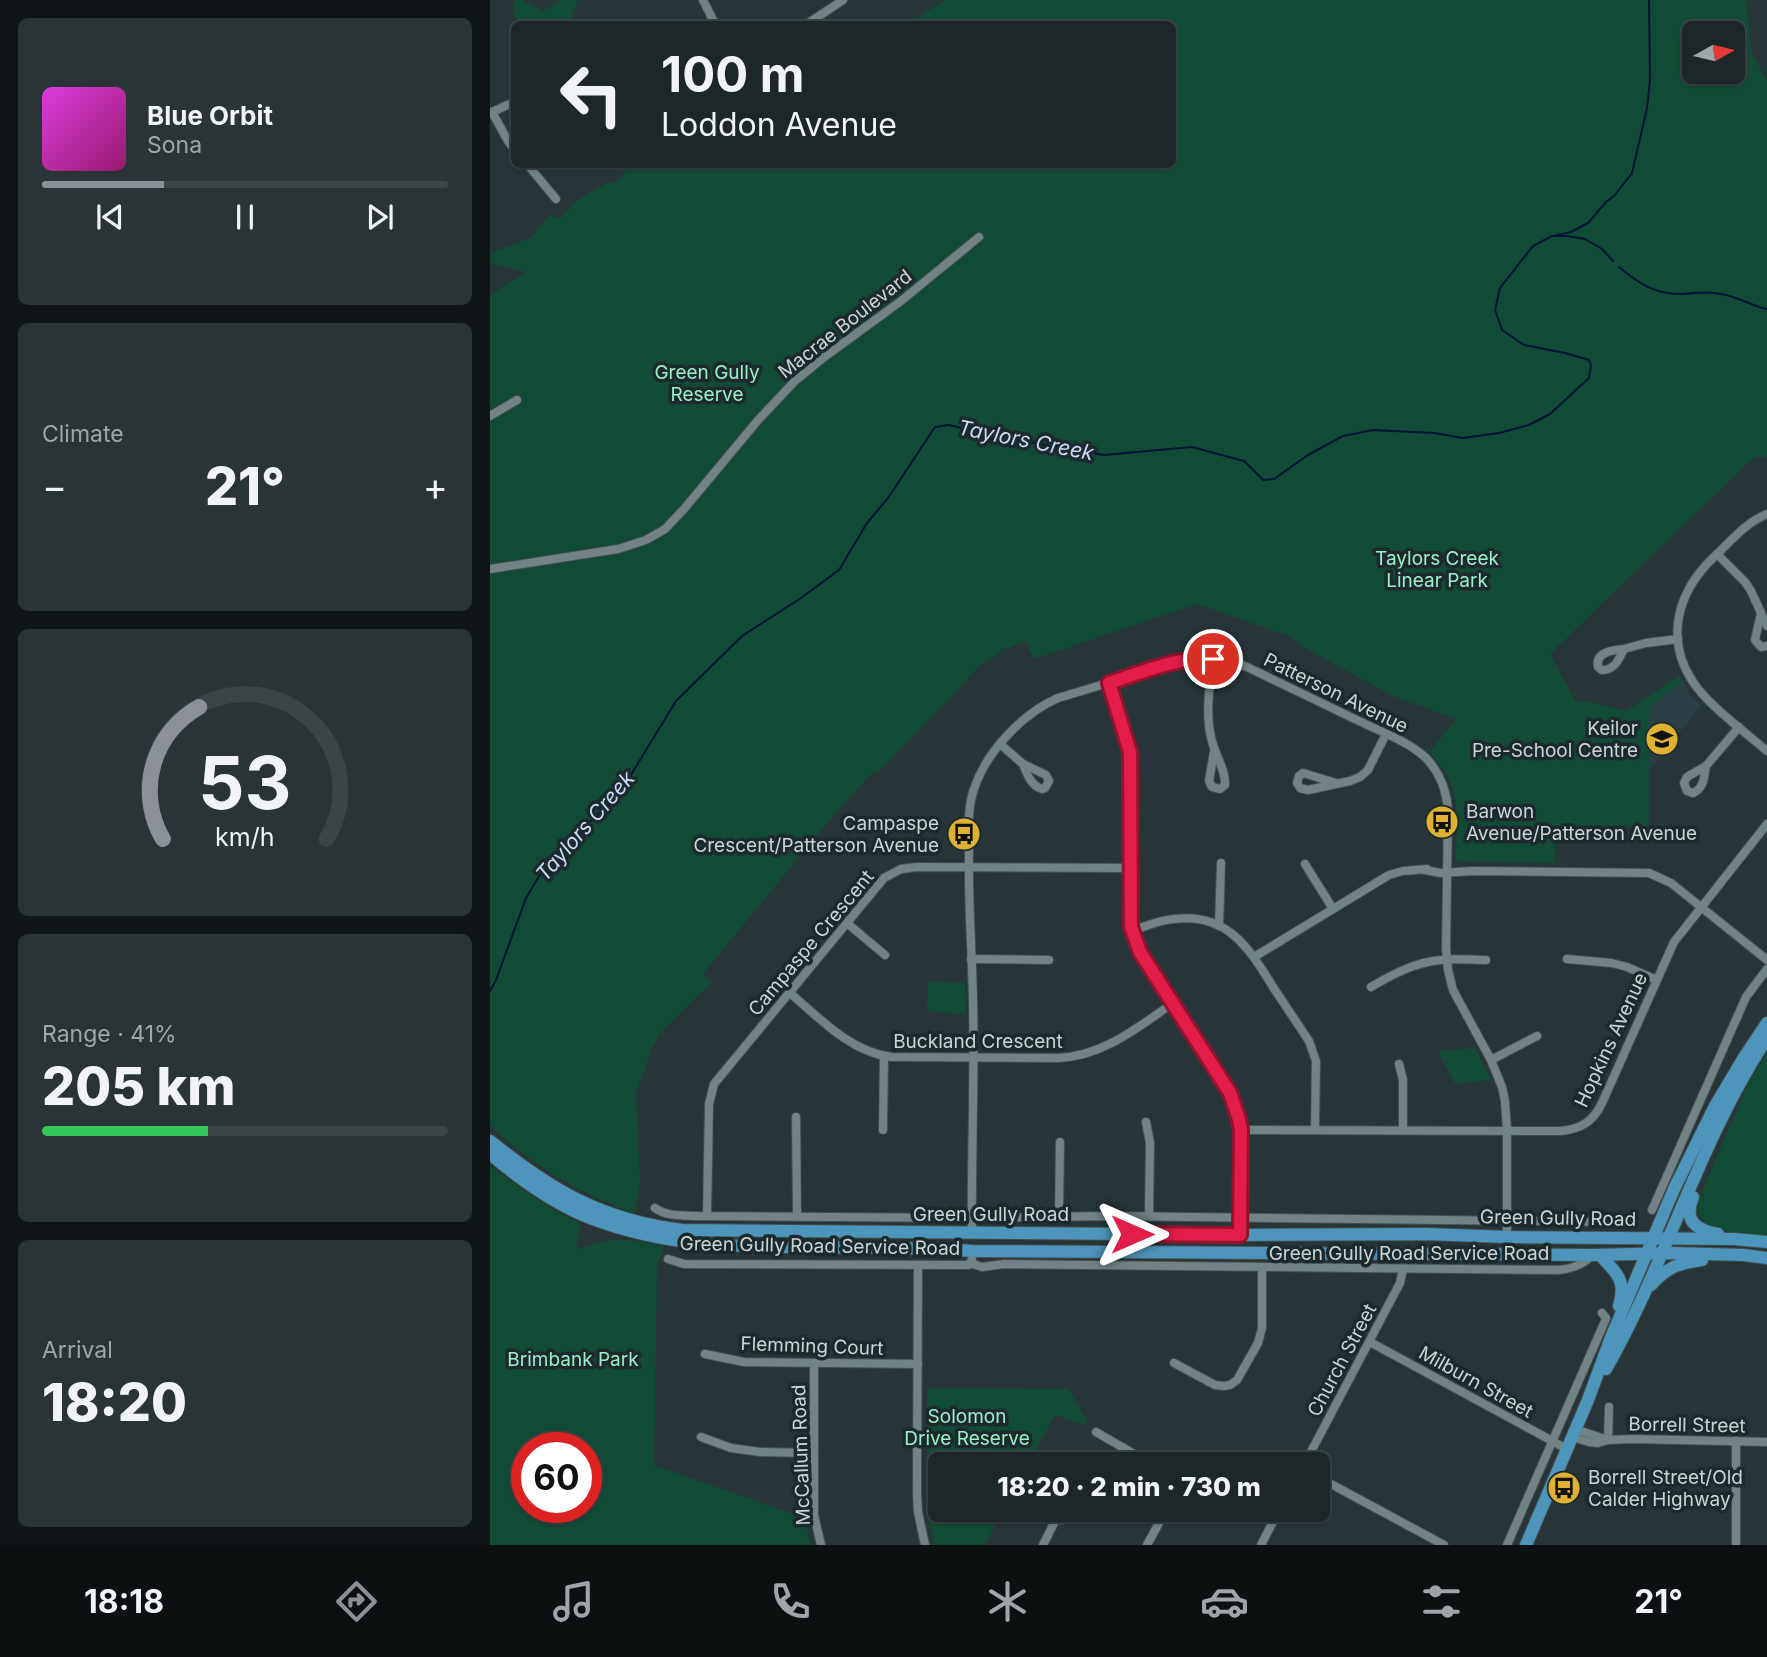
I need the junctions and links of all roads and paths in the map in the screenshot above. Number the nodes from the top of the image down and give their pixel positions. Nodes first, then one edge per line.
1 (703, 0) edge
2 (844, 0) edge
3 (714, 21) edge
4 (812, 21) edge
5 (511, 103) edge
6 (491, 112) edge
7 (511, 145) edge
8 (530, 168) edge
9 (556, 199) dead end
10 (979, 237) dead end
11 (517, 400) dead end
12 (490, 416) edge
13 (1767, 514) edge
14 (1717, 554) junction
15 (490, 569) edge
16 (1760, 614) junction
17 (1767, 626) edge
18 (1678, 639) junction
19 (1767, 646) edge
20 (1624, 649) dead end
21 (1213, 659) junction
22 (1109, 683) junction
23 (1739, 727) junction
24 (1386, 734) junction
25 (1000, 744) junction
26 (1214, 751) dead end
27 (1767, 751) edge
28 (1023, 764) dead end
29 (1706, 766) dead end
30 (1336, 783) dead end
31 (1767, 824) edge
32 (1221, 863) dead end
33 (1305, 864) dead end
34 (968, 867) junction
35 (1130, 868) junction
36 (1448, 870) junction
37 (1702, 907) junction
38 (1333, 909) junction
39 (848, 924) junction
40 (1219, 926) junction
41 (1132, 931) junction
42 (885, 955) dead end
43 (1254, 957) junction
44 (1567, 958) dead end
45 (971, 959) junction
46 (1049, 960) dead end
47 (1447, 960) junction
48 (1486, 960) dead end
49 (1767, 960) edge
50 (1767, 969) edge
51 (1657, 979) junction
52 (1371, 986) dead end
53 (790, 993) junction
54 (1173, 1003) junction
55 (1767, 1023) edge
56 (1537, 1036) dead end
57 (1767, 1038) edge
58 (884, 1056) junction
59 (973, 1057) junction
60 (1491, 1060) junction
61 (1399, 1064) dead end
62 (1731, 1099) junction
63 (796, 1117) dead end
64 (1146, 1122) dead end
65 (1315, 1129) junction
66 (883, 1130) dead end
67 (1241, 1130) junction
68 (1403, 1130) junction
69 (1507, 1131) junction
70 (490, 1141) edge
71 (1060, 1142) dead end
72 (490, 1154) edge
73 (655, 1208) dead end
74 (1652, 1210) dead end
75 (707, 1216) junction
76 (797, 1216) junction
77 (1059, 1216) junction
78 (1149, 1216) junction
79 (972, 1218) junction
80 (1240, 1218) junction
81 (1507, 1221) junction
82 (1621, 1222) dead end
83 (972, 1233) junction
84 (1240, 1235) junction
85 (1507, 1237) junction
86 (1654, 1238) junction
87 (1670, 1238) junction
88 (1750, 1240) junction
89 (1767, 1242) edge
90 (1240, 1252) junction
91 (1663, 1253) junction
92 (1647, 1254) junction
93 (1596, 1255) junction
94 (1744, 1255) junction
95 (971, 1257) junction
96 (1767, 1258) edge
97 (668, 1259) dead end
98 (918, 1265) junction
99 (1239, 1267) junction
100 (1262, 1268) junction
101 (1403, 1269) junction
102 (1644, 1294) junction
103 (1602, 1313) dead end
104 (1610, 1340) junction
105 (1370, 1342) junction
106 (705, 1354) dead end
107 (1174, 1363) dead end
108 (814, 1364) junction
109 (918, 1364) junction
110 (1588, 1400) junction
111 (1609, 1407) dead end
112 (1097, 1432) dead end
113 (701, 1437) dead end
114 (1571, 1438) junction
115 (1608, 1440) junction
116 (1552, 1441) junction
117 (1736, 1441) junction
118 (1767, 1442) edge
119 (1131, 1452) edge
120 (1311, 1452) edge
121 (813, 1453) junction
122 (1330, 1483) edge
123 (1057, 1522) edge
124 (1159, 1522) edge
125 (1273, 1522) edge
126 (821, 1545) edge
127 (925, 1545) edge
128 (1043, 1545) edge
129 (1147, 1545) edge
130 (1261, 1545) edge
131 (1444, 1545) edge
132 (1507, 1545) edge
133 (1526, 1545) edge
134 (1736, 1545) edge

1 - 3 street
2 - 4 street
5 - 6 street
6 - 7 street
8 - 9 street
10 - 15 street, Macrae Boulevard
11 - 12 street
13 - 14 street
14 - 16 street
14 - 18 street
16 - 17 street
16 - 19 street
18 - 20 street
18 - 23 street
21 - 22 street, Patterson Avenue
21 - 24 street, Patterson Avenue
21 - 26 street
22 - 25 street, Patterson Avenue
22 - 35 street
23 - 27 street
23 - 29 street
24 - 30 street
24 - 36 street, Patterson Avenue
25 - 28 street
25 - 34 street, Patterson Avenue
31 - 37 street, Hopkins Avenue
32 - 40 street
33 - 38 street
34 - 35 street, Campaspe Crescent
34 - 39 street, Campaspe Crescent
34 - 45 street, Patterson Avenue
35 - 41 street
36 - 37 street
36 - 38 street
36 - 47 street, Patterson Avenue
37 - 49 street
37 - 51 street, Hopkins Avenue
38 - 43 street
39 - 42 street
39 - 53 street, Campaspe Crescent
40 - 41 street
40 - 43 street
41 - 54 street
43 - 65 street
44 - 51 street
45 - 46 street
45 - 59 street, Patterson Avenue
47 - 48 street
47 - 52 street
47 - 60 street, Patterson Avenue
50 - 74 street
51 - 69 street, Hopkins Avenue
53 - 58 street, Buckland Crescent
53 - 75 street, Campaspe Crescent
54 - 59 street, Buckland Crescent
54 - 67 street
55 - 86 main road
56 - 60 street
57 - 62 main road
58 - 59 street, Buckland Crescent
58 - 66 street
59 - 79 street, Patterson Avenue
60 - 69 street, Patterson Avenue
61 - 68 street
62 - 87 main road
62 - 88 main road
63 - 76 street
64 - 78 street
65 - 67 street, Hopkins Avenue
65 - 68 street, Hopkins Avenue
67 - 80 street
68 - 69 street, Hopkins Avenue
69 - 81 street, Patterson Avenue
70 - 83 main road, Green Gully Road
71 - 77 street
72 - 95 main road, Green Gully Road
73 - 75 street, Green Gully Road Service Road
75 - 76 street, Green Gully Road Service Road
76 - 79 street, Green Gully Road Service Road
77 - 78 street, Green Gully Road Service Road
77 - 79 street, Green Gully Road Service Road
78 - 80 street, Green Gully Road Service Road
79 - 83 street, Patterson Avenue
80 - 81 street, Green Gully Road Service Road
80 - 84 street
81 - 82 street, Green Gully Road Service Road
81 - 85 street, Patterson Avenue
83 - 84 main road, Green Gully Road
83 - 95 main road
84 - 85 main road, Green Gully Road
84 - 90 main road
85 - 86 main road, Green Gully Road
86 - 87 main road, Green Gully Road
86 - 92 main road
87 - 88 main road, Green Gully Road
87 - 91 main road
88 - 89 main road, Green Gully Road
90 - 93 main road, Green Gully Road
90 - 95 main road, Green Gully Road
90 - 99 street
91 - 92 main road, Green Gully Road
91 - 94 main road, Green Gully Road
91 - 102 main road
92 - 93 main road, Green Gully Road
92 - 104 main road
93 - 101 street, Green Gully Road Service Road
93 - 104 main road
94 - 96 main road, Green Gully Road
94 - 102 main road
95 - 98 street, Green Gully Road Service Road
95 - 99 street, Green Gully Road Service Road
97 - 98 street, Green Gully Road Service Road
98 - 109 street
99 - 100 street, Green Gully Road Service Road
100 - 101 street, Green Gully Road Service Road
100 - 107 street
101 - 105 street, Church Street
102 - 110 main road
103 - 116 street
104 - 110 main road
105 - 116 street, Milburn Street
105 - 120 street, Church Street
106 - 108 street, Flemming Court
108 - 109 street, Flemming Court
108 - 121 street, McCallum Road
109 - 127 street
110 - 114 main road
111 - 115 street
112 - 119 street
113 - 121 street
114 - 115 street, Borrell Street
114 - 116 street, Milburn Street
114 - 133 main road
115 - 117 street, Borrell Street
116 - 132 street
117 - 118 street, Borrell Street
117 - 134 street
121 - 126 street, McCallum Road
122 - 131 street
123 - 128 street
124 - 129 street
125 - 130 street

